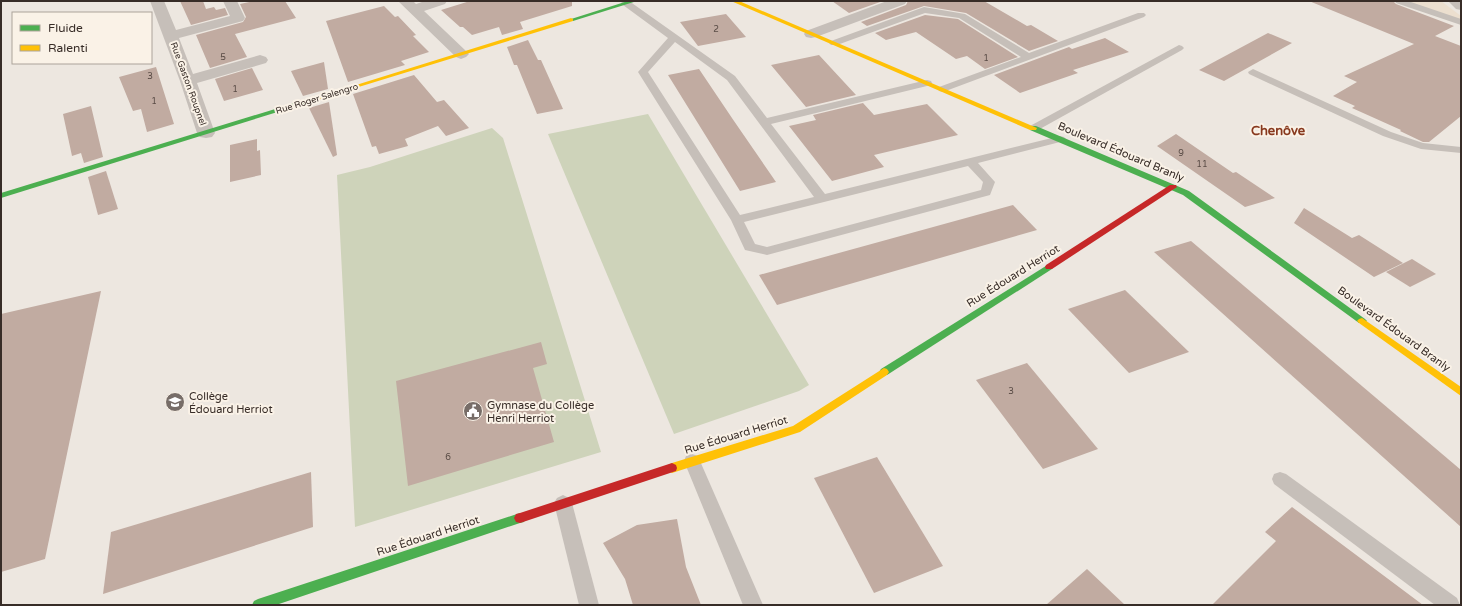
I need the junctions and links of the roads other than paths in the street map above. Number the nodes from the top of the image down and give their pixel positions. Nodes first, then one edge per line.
1 (156, 1) edge
2 (230, 1) edge
3 (440, 1) edge
4 (734, 1) edge
5 (900, 1) edge
6 (1399, 1) edge
7 (1455, 1) edge
8 (630, 2) edge
9 (409, 5) edge
10 (1461, 6) edge
11 (1141, 14) dead end
12 (1461, 22) edge
13 (811, 34) junction
14 (170, 36) junction
15 (674, 38) junction
16 (834, 43) junction
17 (1179, 48) dead end
18 (461, 54) junction
19 (1028, 57) junction
20 (260, 60) dead end
21 (1253, 72) dead end
22 (188, 80) junction
23 (927, 83) junction
24 (943, 89) junction
25 (764, 122) junction
26 (1034, 128) junction
27 (206, 133) junction
28 (1060, 139) junction
29 (1461, 150) edge
30 (971, 162) junction
31 (1173, 187) junction
32 (1, 196) edge
33 (822, 199) junction
34 (736, 220) junction
35 (1461, 392) edge
36 (692, 461) junction
37 (1280, 479) dead end
38 (563, 503) junction
39 (258, 605) edge
40 (589, 605) edge
41 (753, 605) edge
42 (1450, 605) edge

1 - 14 street, Rue Gaston Roupnel
2 - 14 street, Rue Gaston Roupnel
3 - 9 street
4 - 13 street, Boulevard Édouard Branly
5 - 13 street
6 - 12 lane
7 - 10 street
8 - 15 lane
8 - 18 street, Rue Roger Salengro
9 - 18 street
11 - 19 lane
13 - 16 street, Boulevard Édouard Branly
14 - 22 street, Rue Gaston Roupnel
15 - 25 lane
15 - 34 lane
16 - 19 lane
16 - 23 street, Boulevard Édouard Branly
17 - 26 lane
18 - 27 street, Rue Roger Salengro
19 - 24 lane
20 - 22 street
21 - 29 lane
22 - 27 street, Rue Gaston Roupnel
23 - 24 street, Boulevard Édouard Branly
23 - 25 lane
24 - 26 street, Boulevard Édouard Branly
25 - 33 lane
26 - 28 street, Boulevard Édouard Branly
27 - 32 street, Rue Roger Salengro
28 - 30 lane
28 - 31 street, Boulevard Édouard Branly
30 - 33 lane
30 - 34 lane
31 - 35 street, Boulevard Édouard Branly
31 - 36 street, Rue Édouard Herriot
33 - 34 lane
36 - 38 street, Rue Édouard Herriot
36 - 41 lane
37 - 42 lane
38 - 39 street, Rue Édouard Herriot
38 - 40 lane

